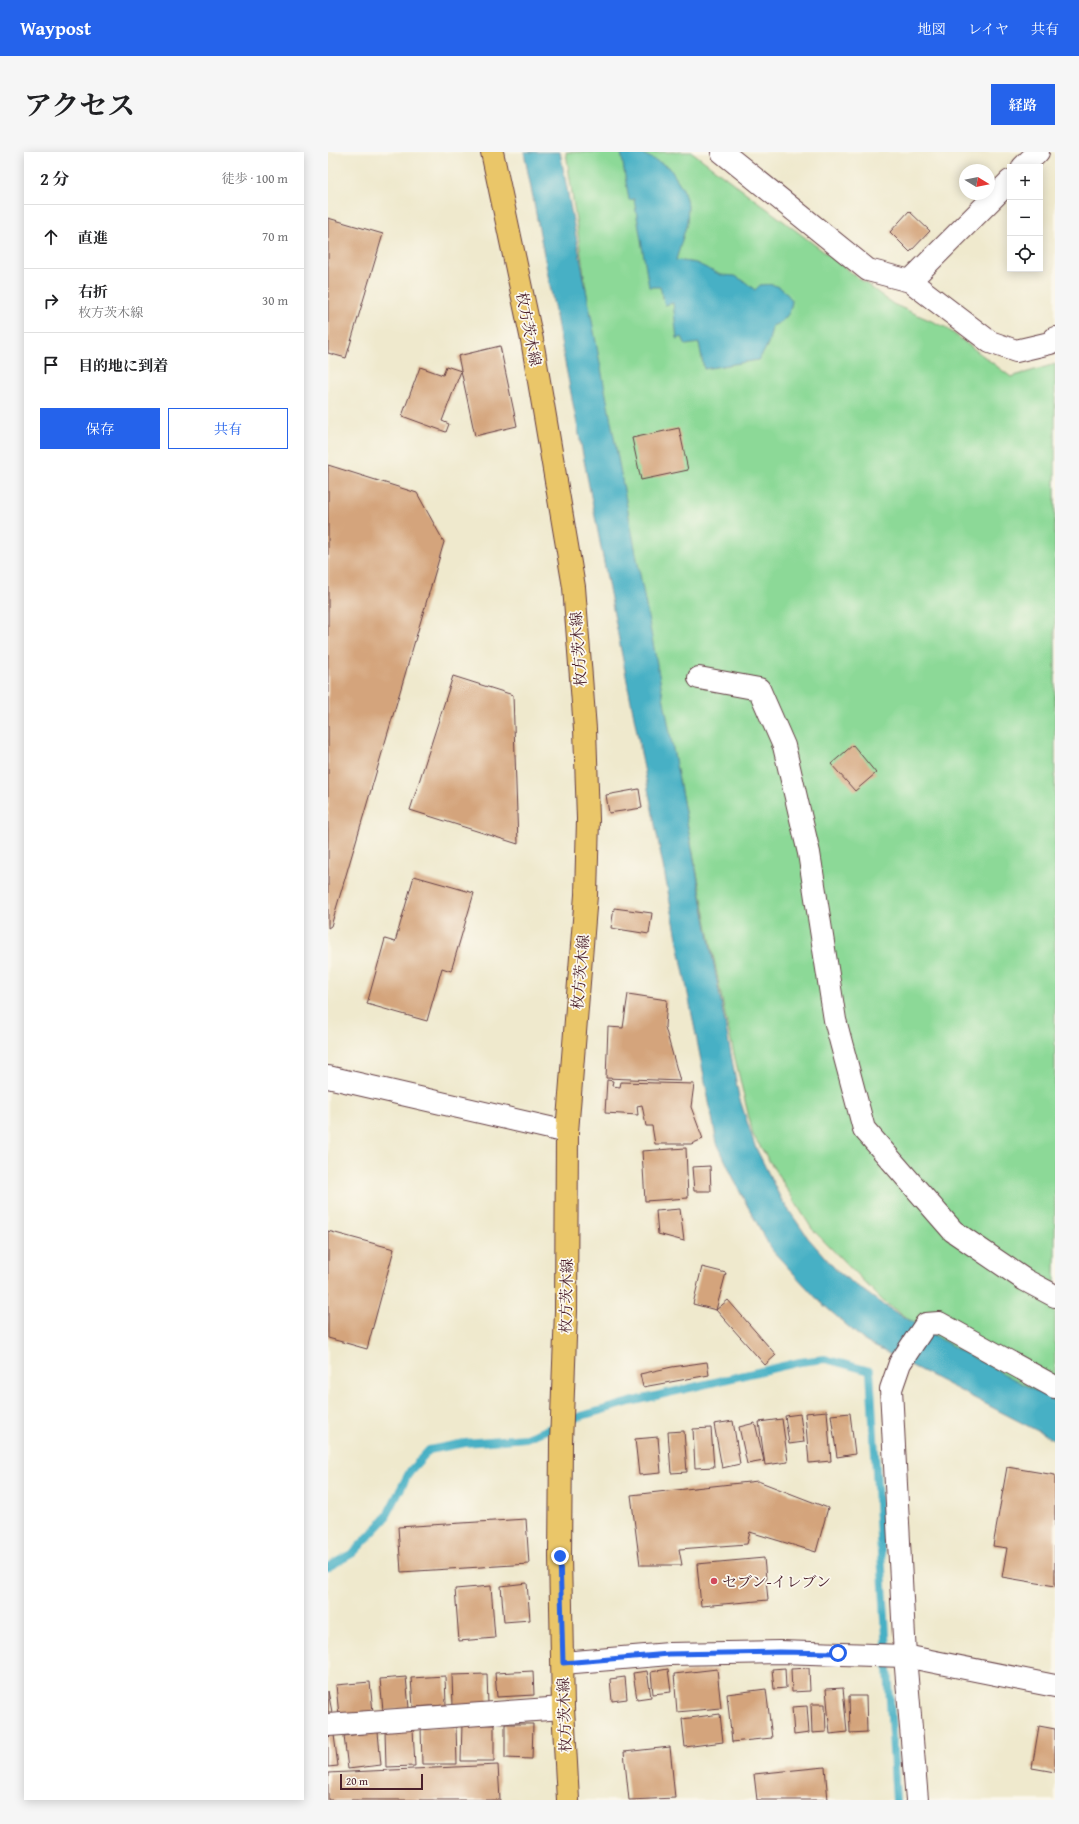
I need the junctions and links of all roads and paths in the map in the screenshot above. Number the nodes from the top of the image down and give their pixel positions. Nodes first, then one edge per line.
1 (492, 152) edge
2 (722, 152) edge
3 (1038, 152) edge
4 (1026, 164) edge
5 (1007, 183) edge
6 (910, 281) junction
7 (1055, 338) edge
8 (699, 678) dead end
9 (328, 1077) edge
10 (567, 1132) junction
11 (1055, 1296) edge
12 (1055, 1387) edge
13 (905, 1656) junction
14 (563, 1663) junction
15 (1055, 1686) edge
16 (563, 1708) junction
17 (328, 1725) edge
18 (568, 1800) edge
19 (917, 1800) edge

1 - 10 main road, 枚方茨木線
2 - 6 street
3 - 4 street
5 - 6 street
6 - 7 street
8 - 11 street
9 - 10 street
10 - 14 main road, 枚方茨木線
12 - 13 street
13 - 14 street
13 - 15 street
13 - 19 street
14 - 16 main road, 枚方茨木線
16 - 17 street
16 - 18 main road, 枚方茨木線

